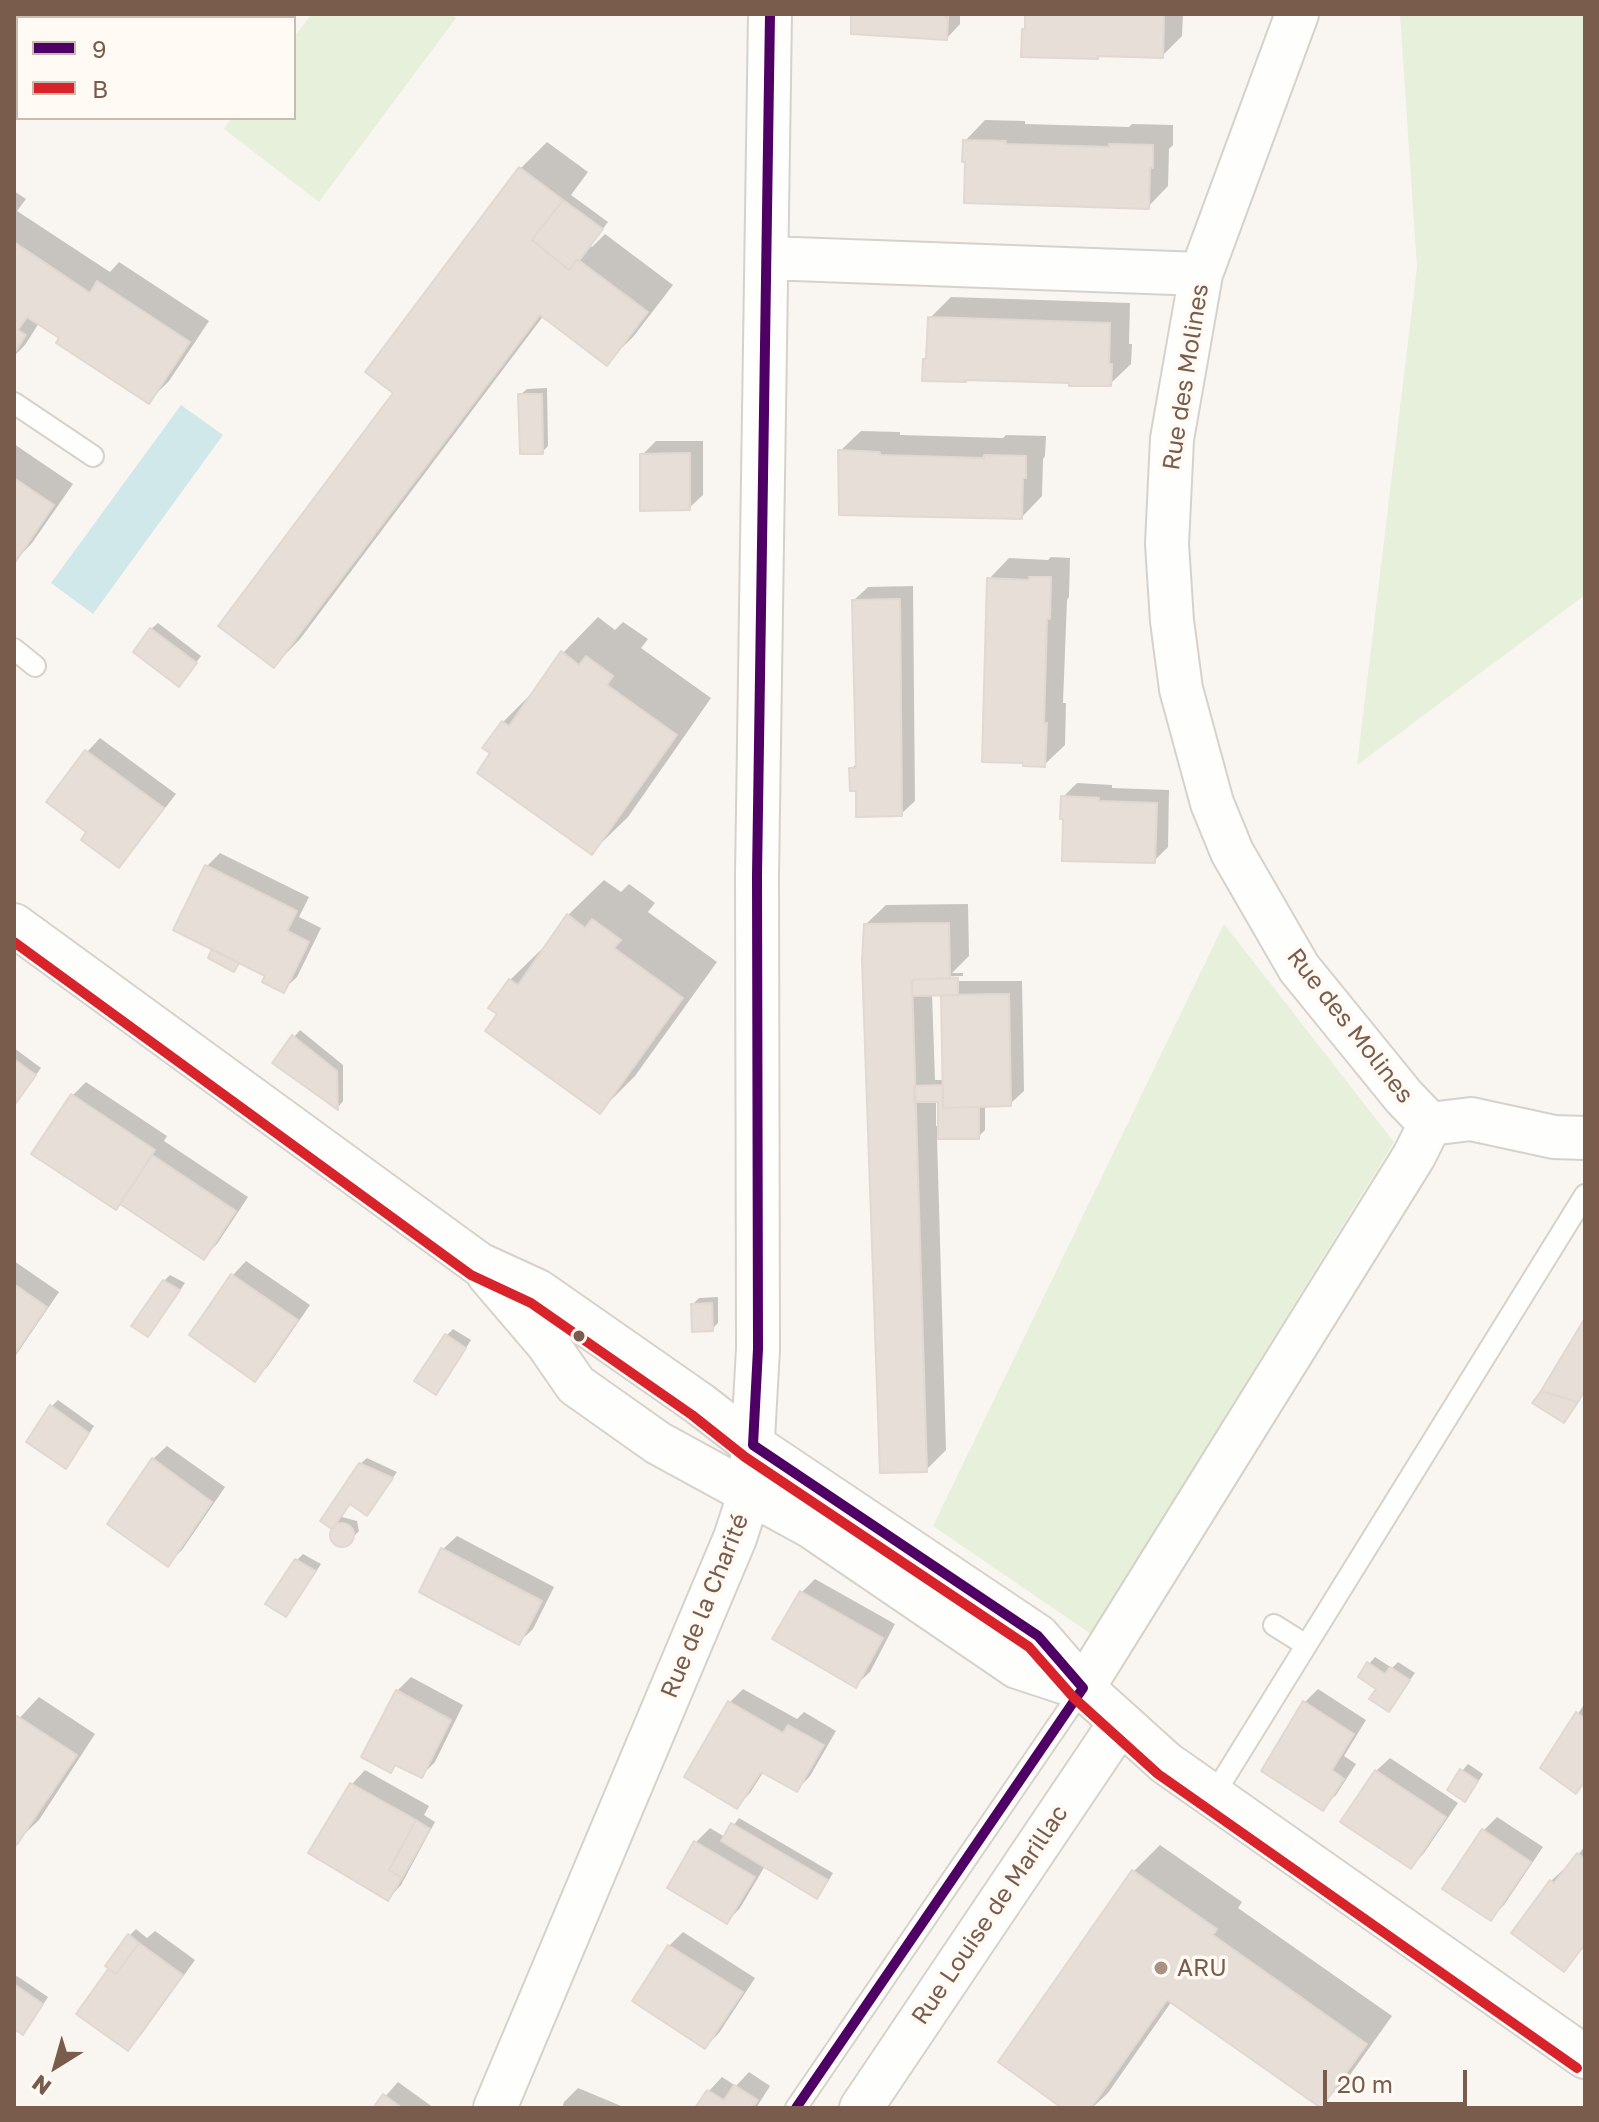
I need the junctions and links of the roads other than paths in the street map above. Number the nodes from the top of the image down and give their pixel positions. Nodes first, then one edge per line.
1 (770, 14) edge
2 (1297, 14) edge
3 (767, 258) junction
4 (1201, 274) junction
5 (14, 403) edge
6 (93, 456) dead end
7 (14, 649) edge
8 (35, 666) dead end
9 (14, 925) edge
10 (1430, 1124) junction
11 (1585, 1138) edge
12 (1585, 1195) edge
13 (479, 1264) junction
14 (753, 1445) junction
15 (750, 1492) junction
16 (1274, 1625) dead end
17 (1306, 1645) junction
18 (1083, 1688) junction
19 (1120, 1723) junction
20 (1213, 1796) junction
21 (1585, 2057) edge
22 (495, 2108) edge
23 (796, 2108) edge
24 (861, 2108) edge

1 - 3 street, Rue de la Charité
2 - 4 street, Rue des Molines
3 - 4 street
3 - 14 street, Rue de la Charité
4 - 10 street, Rue des Molines
5 - 6 lane
7 - 8 lane
9 - 13 street
10 - 11 street
10 - 18 street, Rue des Molines
12 - 17 lane
13 - 14 street
13 - 15 street
14 - 15 street, Rue de la Charité
14 - 18 street
15 - 18 street
15 - 22 street, Rue de la Charité
16 - 17 lane
17 - 20 lane
18 - 19 street
18 - 23 lane
19 - 20 street
19 - 24 street, Rue Louise de Marillac
20 - 21 street

